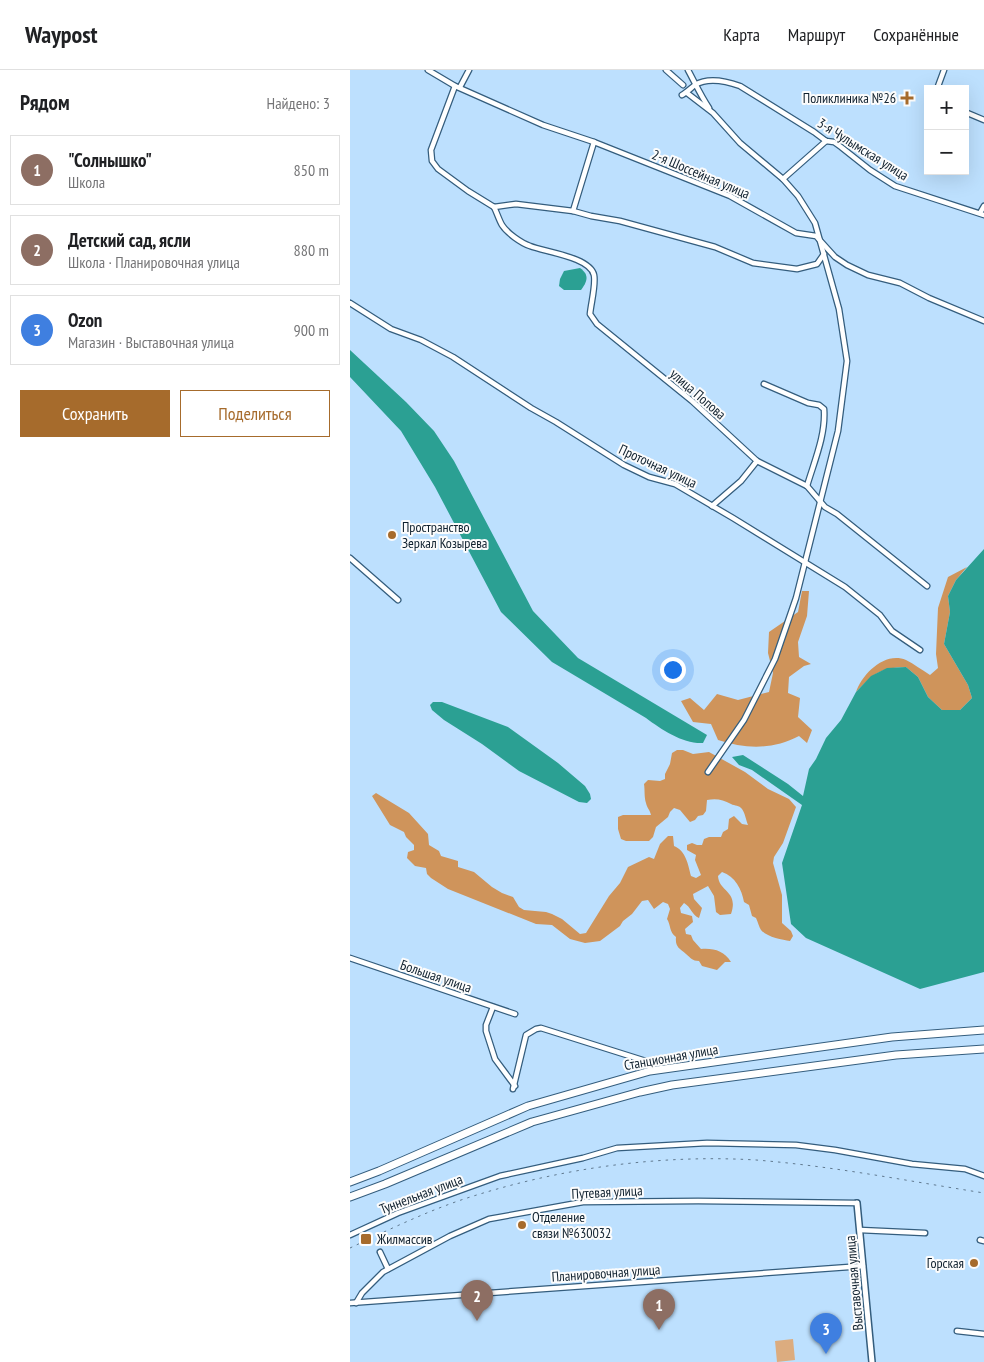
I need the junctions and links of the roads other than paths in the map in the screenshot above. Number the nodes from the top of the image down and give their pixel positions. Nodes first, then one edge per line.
1 (428, 70) edge
2 (469, 70) edge
3 (666, 70) edge
4 (688, 70) edge
5 (944, 70) edge
6 (696, 84) junction
7 (683, 85) dead end
8 (938, 85) edge
9 (458, 87) junction
10 (713, 113) junction
11 (969, 114) edge
12 (984, 120) edge
13 (826, 141) junction
14 (594, 142) junction
15 (783, 180) junction
16 (984, 206) edge
17 (494, 207) junction
18 (573, 211) junction
19 (982, 214) edge
20 (820, 241) junction
21 (824, 254) junction
22 (350, 303) edge
23 (984, 321) edge
24 (764, 384) dead end
25 (757, 461) junction
26 (807, 486) junction
27 (821, 502) junction
28 (712, 506) junction
29 (350, 558) edge
30 (806, 563) junction
31 (927, 586) dead end
32 (398, 600) dead end
33 (920, 650) dead end
34 (708, 772) dead end
35 (350, 958) edge
36 (493, 1007) junction
37 (515, 1014) dead end
38 (984, 1030) edge
39 (984, 1049) edge
40 (652, 1063) dead end
41 (984, 1176) edge
42 (350, 1182) edge
43 (350, 1197) edge
44 (857, 1203) joint
45 (860, 1230) junction
46 (925, 1233) dead end
47 (350, 1235) edge
48 (380, 1252) dead end
49 (863, 1266) junction
50 (388, 1269) junction
51 (356, 1302) junction
52 (350, 1303) edge
53 (957, 1331) dead end
54 (984, 1334) edge
55 (872, 1362) edge

1 - 9 street, 2-я Шоссейная улица
2 - 9 street
3 - 7 street
4 - 6 street
5 - 8 street
6 - 10 street
6 - 10 street
6 - 13 street, 3-я Чулымская улица
9 - 14 street, 2-я Шоссейная улица
9 - 17 street
10 - 15 street
11 - 12 street
13 - 15 street
13 - 19 street, 3-я Чулымская улица
14 - 18 street
14 - 20 street, 2-я Шоссейная улица
15 - 20 street
16 - 19 street
17 - 18 street
17 - 25 street, улица Попова
18 - 21 street
20 - 21 street
20 - 23 street, 2-я Шоссейная улица
21 - 27 street
22 - 28 street, Проточная улица
24 - 26 street
25 - 26 street, улица Попова
25 - 28 street
26 - 27 street, улица Попова
27 - 30 street
27 - 31 street, улица Попова
28 - 30 street, Проточная улица
29 - 32 street
30 - 33 street, Проточная улица
30 - 34 street
35 - 36 street, Большая улица
36 - 37 street, Большая улица
36 - 40 street
38 - 42 main road, Станционная улица
39 - 43 main road, Станционная улица
41 - 47 street, Туннельная улица
44 - 45 street, Выставочная улица
44 - 50 street, Путевая улица
45 - 46 street
45 - 49 street, Выставочная улица
48 - 50 street
49 - 51 street, Планировочная улица
49 - 55 street, Выставочная улица
50 - 51 street, Путевая улица
51 - 52 street, Планировочная улица
53 - 54 street

